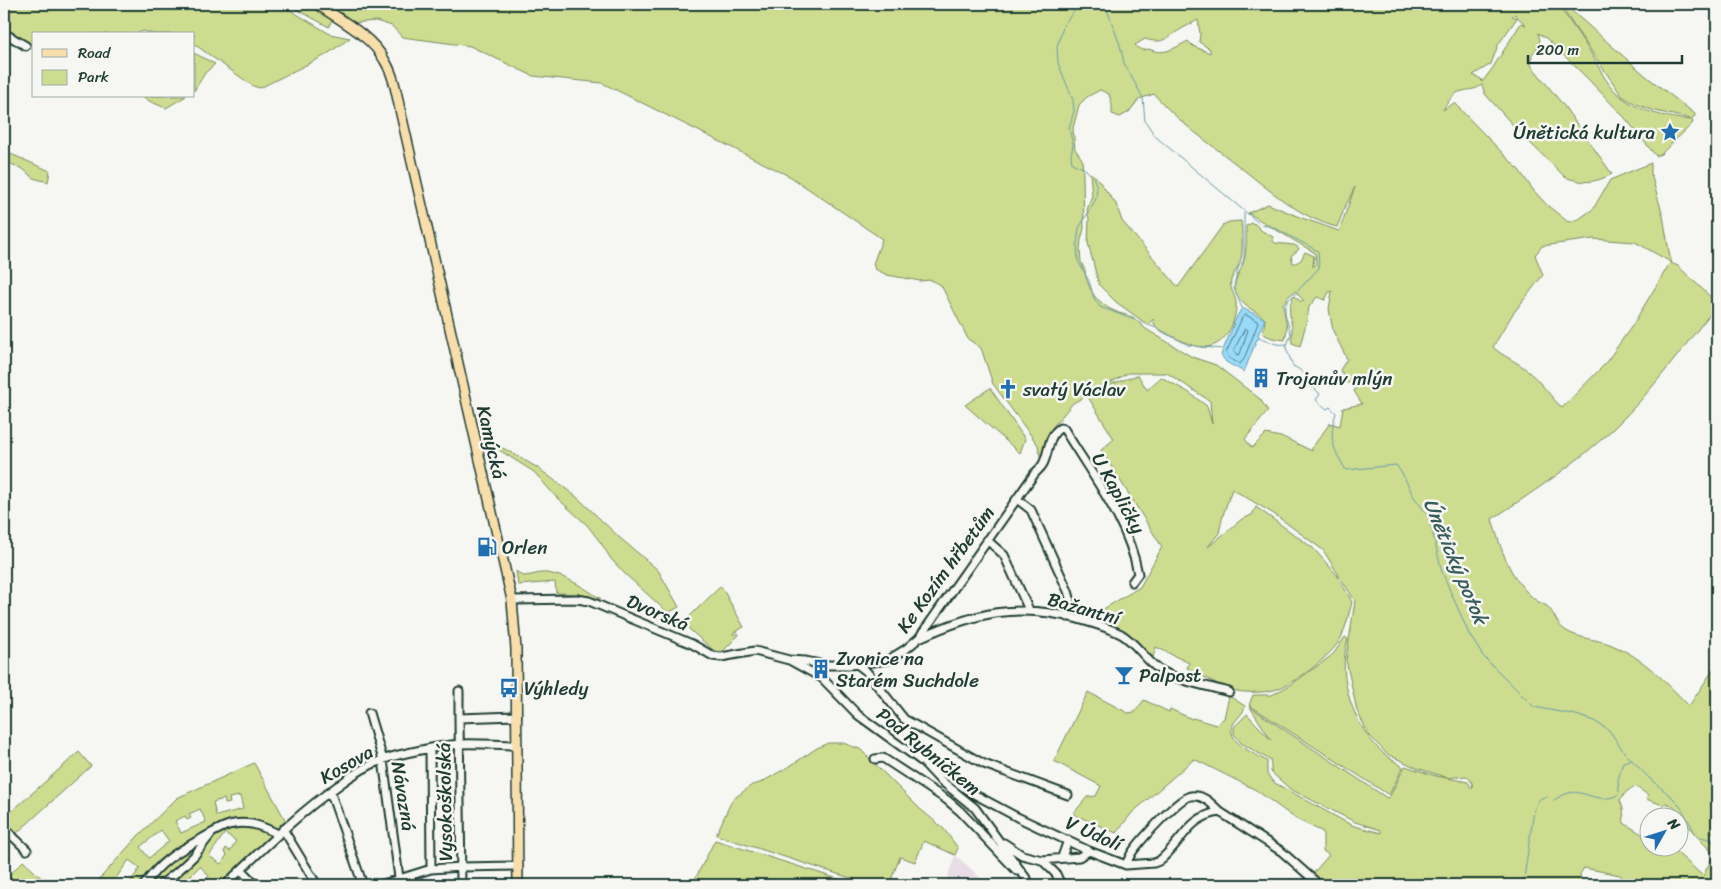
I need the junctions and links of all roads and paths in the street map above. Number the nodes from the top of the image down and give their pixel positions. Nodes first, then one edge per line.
1 (317, 4) edge
2 (4, 33) edge
3 (26, 46) dead end
4 (1056, 430) joint
5 (1017, 499) junction
6 (987, 540) junction
7 (1132, 582) dead end
8 (512, 600) junction
9 (1030, 610) junction
10 (1068, 616) junction
11 (919, 638) junction
12 (788, 660) junction
13 (857, 664) junction
14 (459, 691) dead end
15 (1229, 692) dead end
16 (369, 713) dead end
17 (517, 716) junction
18 (459, 718) junction
19 (460, 744) junction
20 (517, 745) junction
21 (430, 750) junction
22 (875, 759) dead end
23 (383, 760) junction
24 (924, 763) junction
25 (330, 791) junction
26 (1068, 795) dead end
27 (1220, 812) junction
28 (4, 828) edge
29 (213, 832) junction
30 (280, 832) junction
31 (996, 836) junction
32 (1068, 840) junction
33 (186, 846) junction
34 (27, 850) dead end
35 (1089, 851) junction
36 (194, 856) junction
37 (1062, 858) junction
38 (1042, 860) junction
39 (1126, 865) junction
40 (518, 866) junction
41 (461, 867) junction
42 (431, 869) junction
43 (241, 870) junction
44 (154, 872) junction
45 (1026, 878) junction
46 (1315, 880) dead end
47 (400, 882) edge
48 (144, 885) edge
49 (154, 885) edge
50 (160, 885) edge
51 (225, 885) edge
52 (256, 885) edge
53 (317, 885) edge
54 (363, 885) edge
55 (380, 885) edge
56 (461, 885) edge
57 (518, 885) edge
58 (1031, 885) edge
59 (1061, 885) edge

1 - 8 main road, Kamýcká
2 - 3 street
4 - 5 street, Ke Kozím hřbetům
4 - 7 street, U Kapličky
5 - 6 street, Ke Kozím hřbetům
5 - 10 street
6 - 9 street
6 - 11 street, Ke Kozím hřbetům
8 - 12 street, Dvorská
8 - 17 main road, Kamýcká
9 - 10 street, Bažantní
9 - 11 street, Bažantní
10 - 15 street, Bažantní
11 - 13 street, Ke Kozím hřbetům
12 - 13 street, Ke Kozím hřbetům
12 - 24 street, Pod Rybníčkem
13 - 26 street
14 - 18 street, Vysokoškolská
16 - 23 street, Návazná
17 - 18 street
17 - 20 main road, Kamýcká
18 - 19 street, Vysokoškolská
19 - 20 street, Kosova
19 - 21 street, Kosova
19 - 41 street, Vysokoškolská
20 - 40 main road, Kamýcká
21 - 23 street, Kosova
21 - 42 street
22 - 45 street
23 - 25 street, Kosova
23 - 47 street, Návazná
24 - 31 street, Pod Rybníčkem
24 - 32 street, V Údolí
25 - 30 street, Kosova
25 - 54 street
27 - 39 street, V Údolí
27 - 39 street
27 - 46 street
28 - 34 street
29 - 30 street
29 - 33 street
29 - 36 street
30 - 43 street, Kosova
30 - 53 street
31 - 38 street
31 - 45 street, Pod Rybníčkem
32 - 35 street, V Údolí
32 - 37 street
33 - 36 street
33 - 44 street
35 - 37 street
35 - 39 street, V Údolí
36 - 50 street
37 - 38 street
38 - 59 street
40 - 41 street
40 - 57 main road, Kamýcká
41 - 42 street
41 - 56 street, Vysokoškolská
42 - 47 street
43 - 51 street, Kosova
43 - 52 street
44 - 48 street
44 - 49 street
45 - 58 street, Pod Rybníčkem
47 - 55 street

